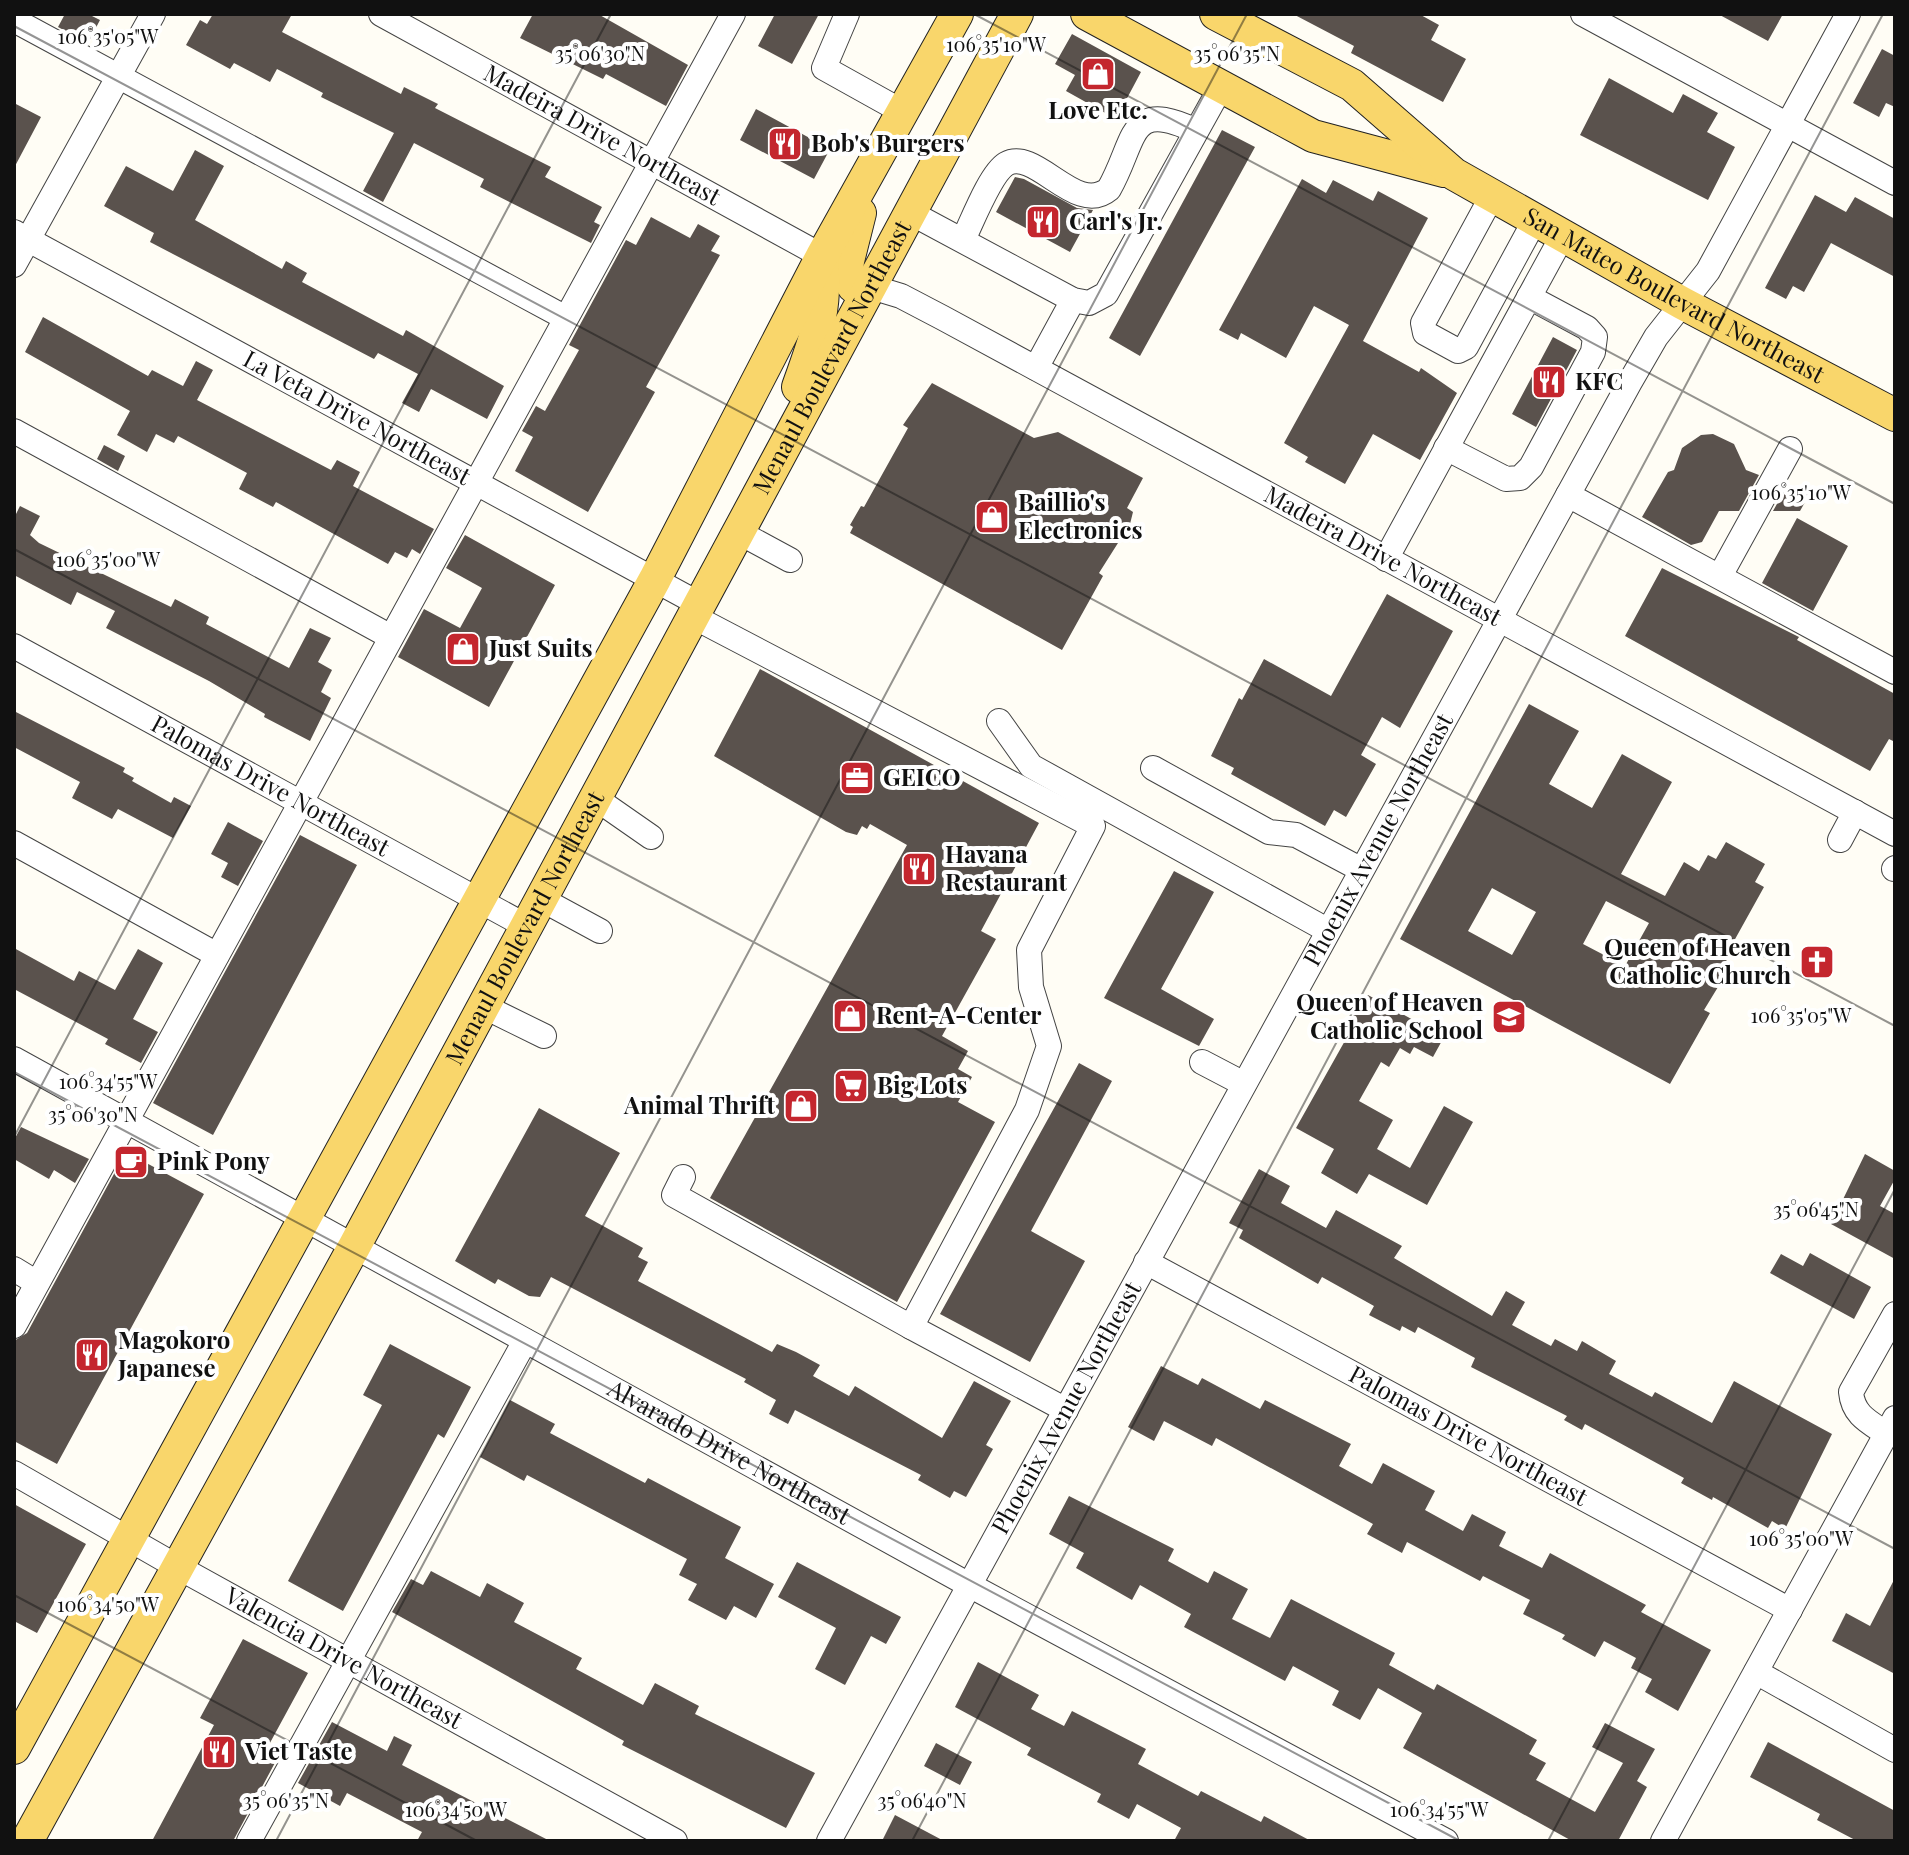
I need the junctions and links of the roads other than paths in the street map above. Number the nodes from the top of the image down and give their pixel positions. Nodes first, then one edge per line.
1 (153, 14) edge
2 (381, 14) edge
3 (733, 14) edge
4 (847, 14) edge
5 (1017, 14) edge
6 (1087, 14) edge
7 (1583, 14) edge
8 (1848, 14) edge
9 (952, 16) edge
10 (1237, 19) edge
11 (14, 20) edge
12 (118, 77) junction
13 (1222, 85) junction
14 (903, 112) junction
15 (1787, 123) junction
16 (1196, 131) junction
17 (650, 161) junction
18 (872, 167) junction
19 (1454, 174) junction
20 (1895, 183) edge
21 (1492, 196) junction
22 (909, 212) junction
23 (1549, 228) junction
24 (21, 236) edge
25 (963, 240) junction
26 (822, 256) junction
27 (14, 265) edge
28 (868, 286) junction
29 (1529, 297) junction
30 (1073, 300) junction
31 (1682, 303) junction
32 (564, 317) junction
33 (1036, 368) junction
34 (1895, 415) edge
35 (14, 431) edge
36 (785, 448) junction
37 (1446, 448) junction
38 (1790, 449) dead end
39 (473, 483) junction
40 (1568, 495) junction
41 (740, 533) junction
42 (1386, 559) junction
43 (790, 560) dead end
44 (1720, 576) junction
45 (655, 579) junction
46 (697, 611) junction
47 (1499, 620) junction
48 (391, 637) junction
49 (14, 646) edge
50 (1892, 662) edge
51 (999, 721) dead end
52 (1153, 768) dead end
53 (595, 798) junction
54 (301, 802) junction
55 (1855, 812) junction
56 (1895, 834) edge
57 (651, 837) dead end
58 (1840, 840) dead end
59 (14, 843) edge
60 (1360, 869) junction
61 (477, 898) junction
62 (533, 912) junction
63 (1327, 930) junction
64 (600, 931) dead end
65 (217, 955) junction
66 (483, 1006) junction
67 (544, 1036) dead end
68 (14, 1059) edge
69 (1202, 1062) dead end
70 (1244, 1084) junction
71 (127, 1121) junction
72 (683, 1177) dead end
73 (305, 1219) junction
74 (354, 1247) junction
75 (1146, 1262) junction
76 (14, 1269) edge
77 (37, 1283) junction
78 (1895, 1314) edge
79 (14, 1326) edge
80 (911, 1327) junction
81 (525, 1341) junction
82 (1066, 1410) junction
83 (1893, 1423) edge
84 (14, 1473) edge
85 (128, 1538) junction
86 (176, 1566) junction
87 (971, 1586) junction
88 (1790, 1610) junction
89 (347, 1661) junction
90 (1756, 1672) junction
91 (14, 1748) edge
92 (1895, 1750) edge
93 (27, 1841) edge
94 (249, 1841) edge
95 (675, 1841) edge
96 (829, 1841) edge
97 (1446, 1841) edge
98 (1663, 1841) edge

1 - 12 street
2 - 17 street, Madeira Drive Northeast
3 - 17 street
4 - 14 street
5 - 22 main road, Menaul Boulevard Northeast
6 - 13 main road, San Mateo Boulevard Northeast
7 - 15 street
8 - 15 street, Phoenix Avenue Northeast
9 - 14 main road
10 - 19 main road, San Mateo Boulevard Northeast
11 - 12 street
12 - 24 street
12 - 32 street
13 - 16 street
13 - 19 main road, San Mateo Boulevard Northeast
14 - 18 main road
15 - 20 street
15 - 31 street, Phoenix Avenue Northeast
16 - 25 street
16 - 30 street
17 - 26 street, Madeira Drive Northeast
17 - 32 street
18 - 26 main road
18 - 28 main road
19 - 21 main road, San Mateo Boulevard Northeast
21 - 23 main road, San Mateo Boulevard Northeast
21 - 23 street
22 - 25 street
22 - 28 main road, Menaul Boulevard Northeast
23 - 29 street
23 - 31 main road, San Mateo Boulevard Northeast
24 - 27 street
24 - 39 street, La Veta Drive Northeast
25 - 30 street
26 - 36 main road
26 - 45 main road
28 - 33 street, Madeira Drive Northeast
28 - 36 main road, Menaul Boulevard Northeast
29 - 37 street
29 - 37 street
30 - 33 street
31 - 34 main road, San Mateo Boulevard Northeast
31 - 40 street, Phoenix Avenue Northeast
32 - 39 street
33 - 42 street, Madeira Drive Northeast
35 - 48 street
36 - 41 main road, Menaul Boulevard Northeast
37 - 42 street
38 - 44 street
39 - 45 street, La Veta Drive Northeast
39 - 48 street
40 - 44 street
40 - 47 street, Phoenix Avenue Northeast
41 - 43 street
41 - 46 main road, Menaul Boulevard Northeast
42 - 47 street, Madeira Drive Northeast
44 - 50 street
45 - 46 street, La Veta Drive Northeast
45 - 61 main road
46 - 53 main road, Menaul Boulevard Northeast
46 - 80 street, La Veta Drive Northeast
47 - 55 street, Madeira Drive Northeast
47 - 60 street, Phoenix Avenue Northeast
48 - 54 street
49 - 54 street, Palomas Drive Northeast
51 - 63 street
52 - 60 street
53 - 57 street
53 - 62 main road, Menaul Boulevard Northeast
54 - 61 street, Palomas Drive Northeast
54 - 65 street
55 - 56 street, Madeira Drive Northeast
55 - 58 street
59 - 65 street
60 - 63 street, Phoenix Avenue Northeast
61 - 62 street, Palomas Drive Northeast
61 - 73 main road
62 - 64 street, Palomas Drive Northeast
62 - 66 main road, Menaul Boulevard Northeast
63 - 70 street, Phoenix Avenue Northeast
65 - 71 street
66 - 67 street
66 - 74 main road, Menaul Boulevard Northeast
68 - 71 street, Alvarado Drive Northeast
69 - 70 street
70 - 75 street, Phoenix Avenue Northeast
71 - 73 street, Alvarado Drive Northeast
71 - 77 street
72 - 80 street
73 - 74 street, Alvarado Drive Northeast
73 - 85 main road
74 - 81 street, Alvarado Drive Northeast
74 - 86 main road, Menaul Boulevard Northeast
75 - 82 street, Phoenix Avenue Northeast
75 - 88 street, Palomas Drive Northeast
76 - 77 street
77 - 79 street
78 - 83 street
80 - 82 street
81 - 87 street, Alvarado Drive Northeast
81 - 89 street
82 - 87 street, Phoenix Avenue Northeast
83 - 88 street
84 - 85 street, Valencia Drive Northeast
85 - 86 street, Valencia Drive Northeast
85 - 91 main road
86 - 89 street, Valencia Drive Northeast
86 - 93 main road, Menaul Boulevard Northeast
87 - 96 street, Phoenix Avenue Northeast
87 - 97 street, Alvarado Drive Northeast
88 - 90 street
89 - 94 street
89 - 95 street, Valencia Drive Northeast
90 - 92 street
90 - 98 street

